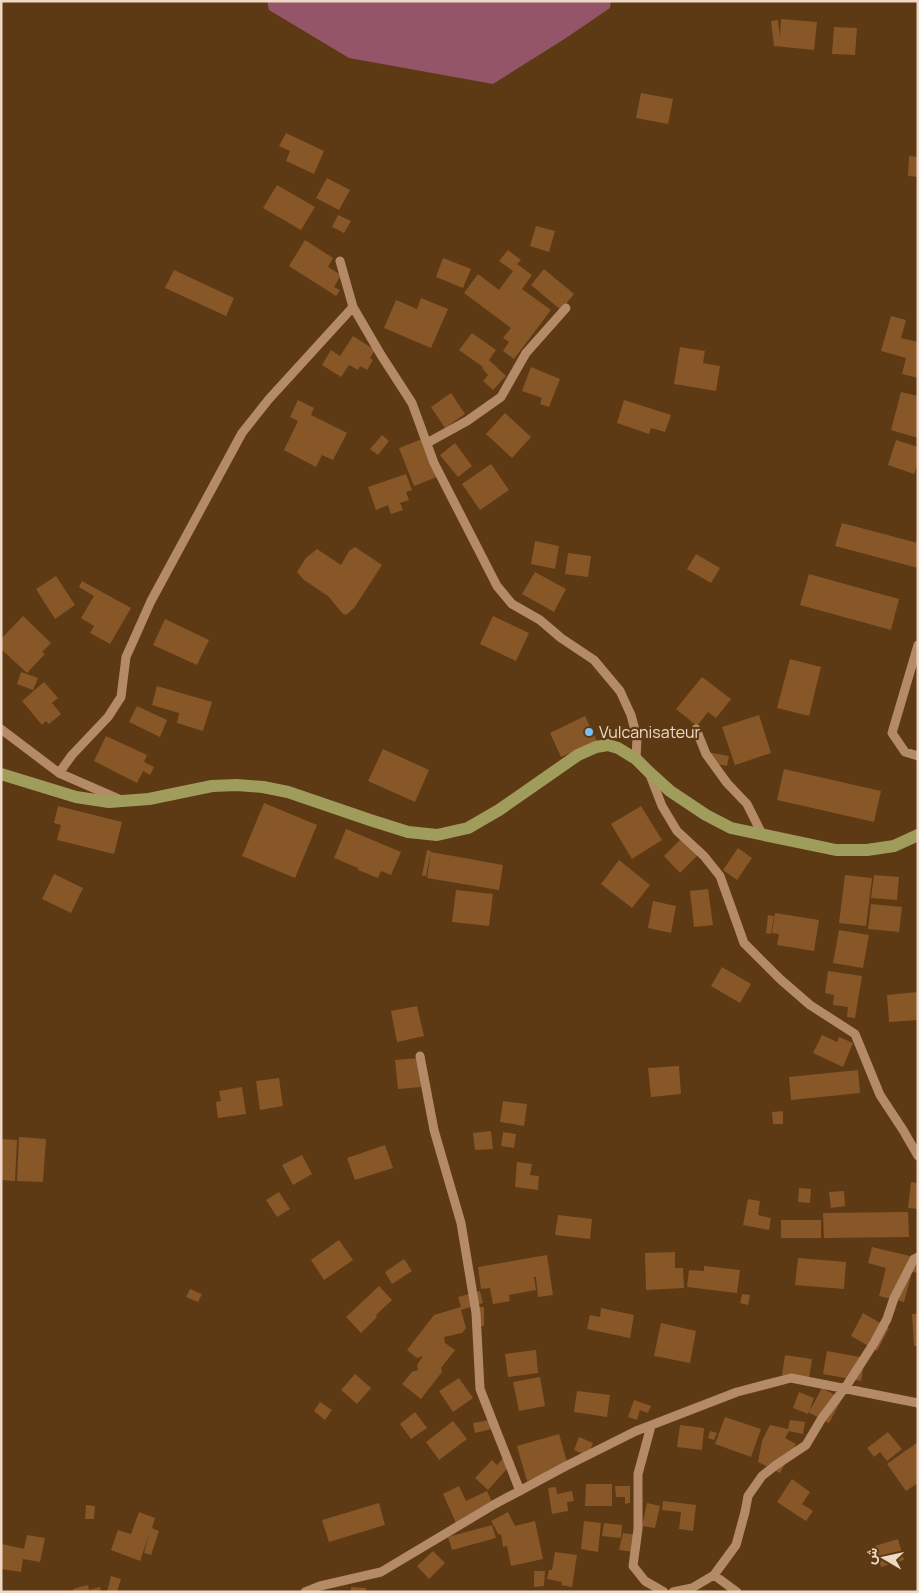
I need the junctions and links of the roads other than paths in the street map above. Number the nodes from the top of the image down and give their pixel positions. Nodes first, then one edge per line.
1 (340, 261) dead end
2 (353, 307) junction
3 (566, 308) dead end
4 (427, 443) junction
5 (918, 645) edge
6 (914, 675) edge
7 (1, 729) edge
8 (696, 729) dead end
9 (918, 756) edge
10 (636, 759) junction
11 (649, 772) junction
12 (59, 773) junction
13 (1, 774) edge
14 (124, 801) junction
15 (762, 834) junction
16 (918, 835) edge
17 (420, 1056) dead end
18 (918, 1156) edge
19 (918, 1256) edge
20 (844, 1389) junction
21 (918, 1403) edge
22 (651, 1426) junction
23 (520, 1491) junction
24 (714, 1575) junction
25 (305, 1592) edge
26 (664, 1592) edge
27 (673, 1592) edge
28 (737, 1592) edge

1 - 2 street
2 - 4 street
2 - 12 street
3 - 4 street
4 - 10 street
5 - 6 street
6 - 9 street
7 - 12 street
8 - 15 street
10 - 11 main road
10 - 14 main road
11 - 15 main road
11 - 18 street
12 - 14 street
13 - 14 main road
15 - 16 main road
17 - 23 street
19 - 20 street
20 - 21 street
20 - 22 street
20 - 24 street
22 - 23 street
22 - 26 street
23 - 25 street
24 - 27 street
24 - 28 street

